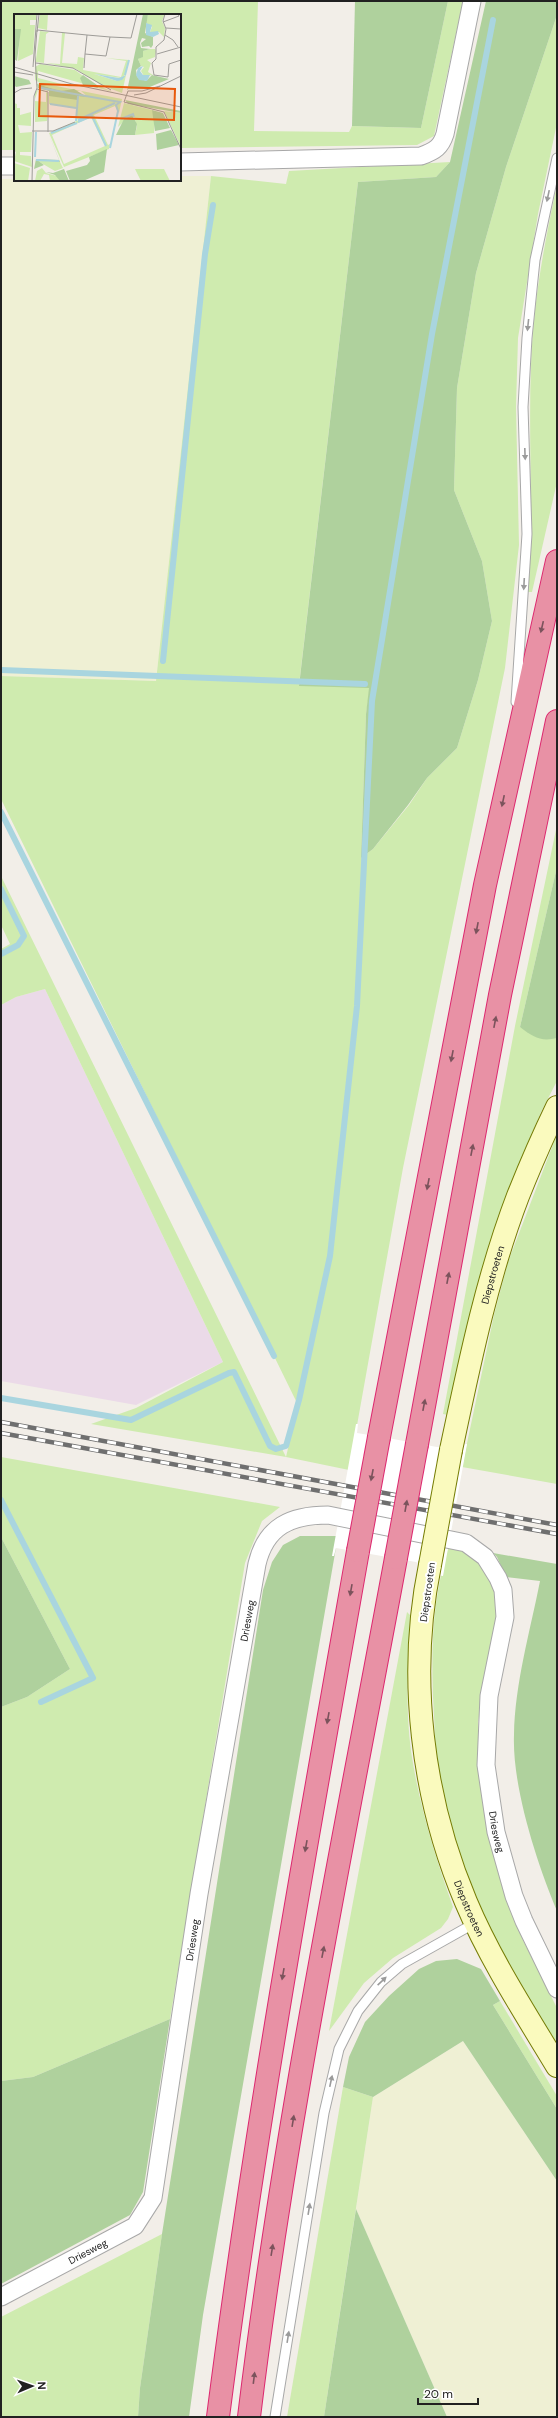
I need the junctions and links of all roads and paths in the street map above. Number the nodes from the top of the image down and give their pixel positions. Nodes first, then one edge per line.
1 (472, 1) edge
2 (557, 158) edge
3 (181, 162) edge
4 (1, 166) edge
5 (14, 166) edge
6 (557, 561) edge
7 (557, 720) edge
8 (511, 763) junction
9 (557, 1107) edge
10 (475, 1923) junction
11 (557, 1990) edge
12 (557, 2066) edge
13 (1, 2297) edge
14 (218, 2417) edge
15 (249, 2417) edge
16 (275, 2417) edge

1 - 3 street
2 -> 8 lane
4 - 5 street
6 -> 8 highway
15 -> 7 highway, bridge
8 -> 14 highway, bridge
9 - 10 street, Diepstroeten, bridge
10 - 12 street, Diepstroeten
16 -> 10 lane
11 - 13 street, Driesweg

